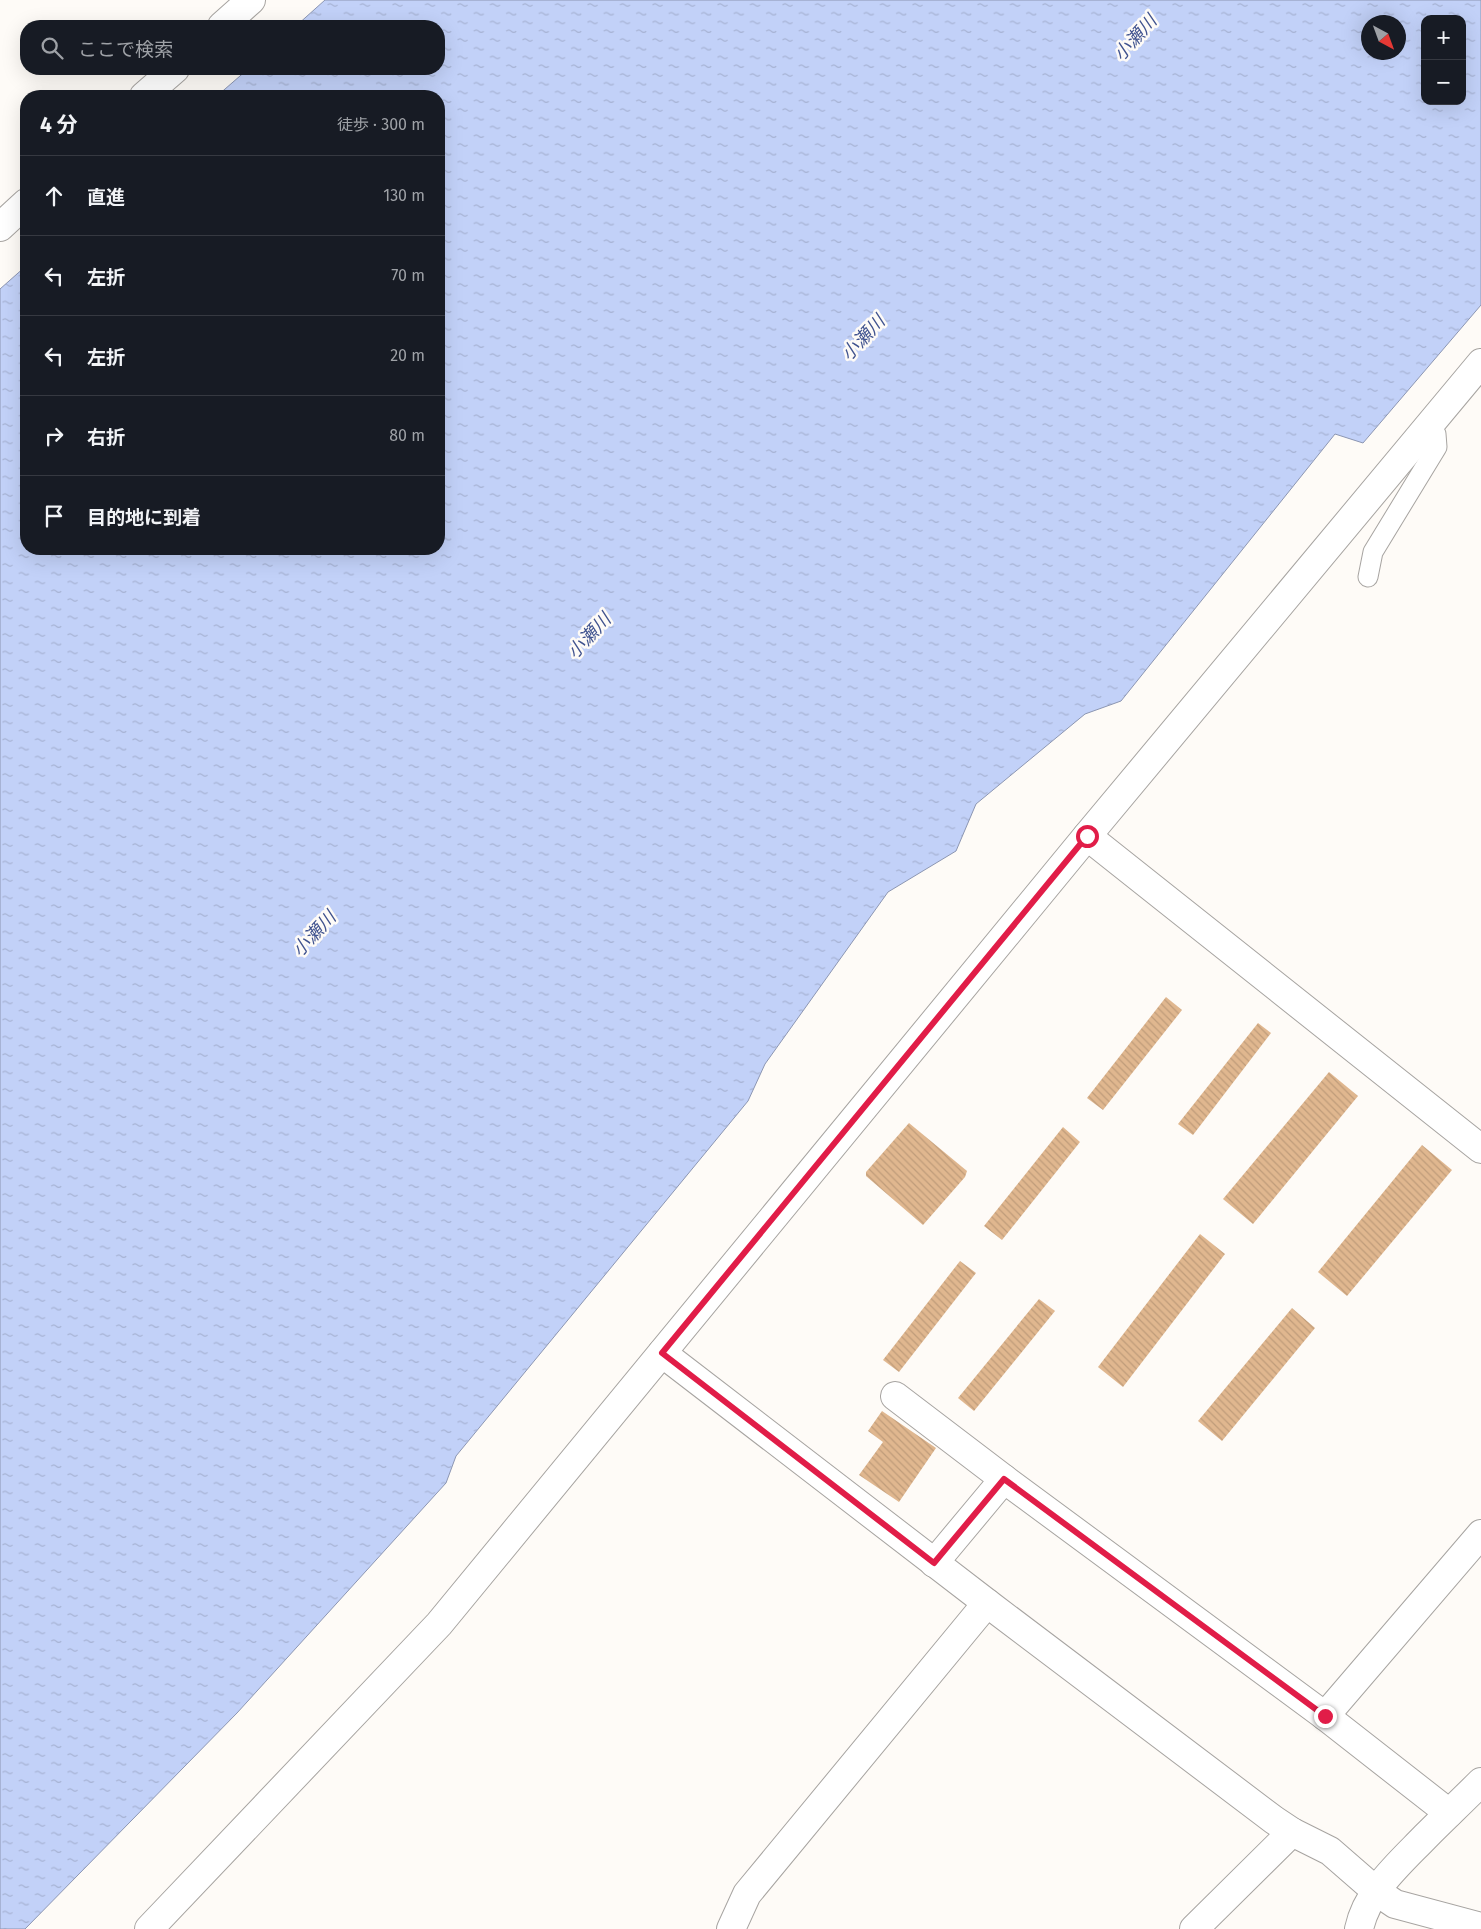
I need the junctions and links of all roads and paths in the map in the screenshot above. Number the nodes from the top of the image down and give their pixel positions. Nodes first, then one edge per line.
1 (251, 0) edge
2 (229, 20) edge
3 (168, 75) edge
4 (151, 90) edge
5 (20, 208) edge
6 (0, 226) edge
7 (1481, 363) edge
8 (1430, 425) junction
9 (1368, 576) dead end
10 (1087, 836) junction
11 (1481, 1149) edge
12 (662, 1353) junction
13 (895, 1396) dead end
14 (1004, 1479) junction
15 (1481, 1534) edge
16 (934, 1563) junction
17 (987, 1604) junction
18 (1325, 1716) junction
19 (1481, 1782) edge
20 (1449, 1813) junction
21 (1292, 1832) junction
22 (1376, 1891) junction
23 (1481, 1927) edge
24 (149, 1929) edge
25 (731, 1929) edge
26 (1194, 1929) edge
27 (1359, 1929) edge

1 - 2 street
3 - 4 street
5 - 6 street
7 - 8 street
8 - 9 lane
8 - 10 street
10 - 11 street
10 - 12 street
12 - 16 street
12 - 24 street
13 - 14 street
14 - 16 street
14 - 18 street
15 - 18 street
16 - 17 street
17 - 21 street
17 - 25 street
18 - 20 street
19 - 20 street
20 - 22 street
21 - 22 street
21 - 26 street
22 - 23 street
22 - 27 street

